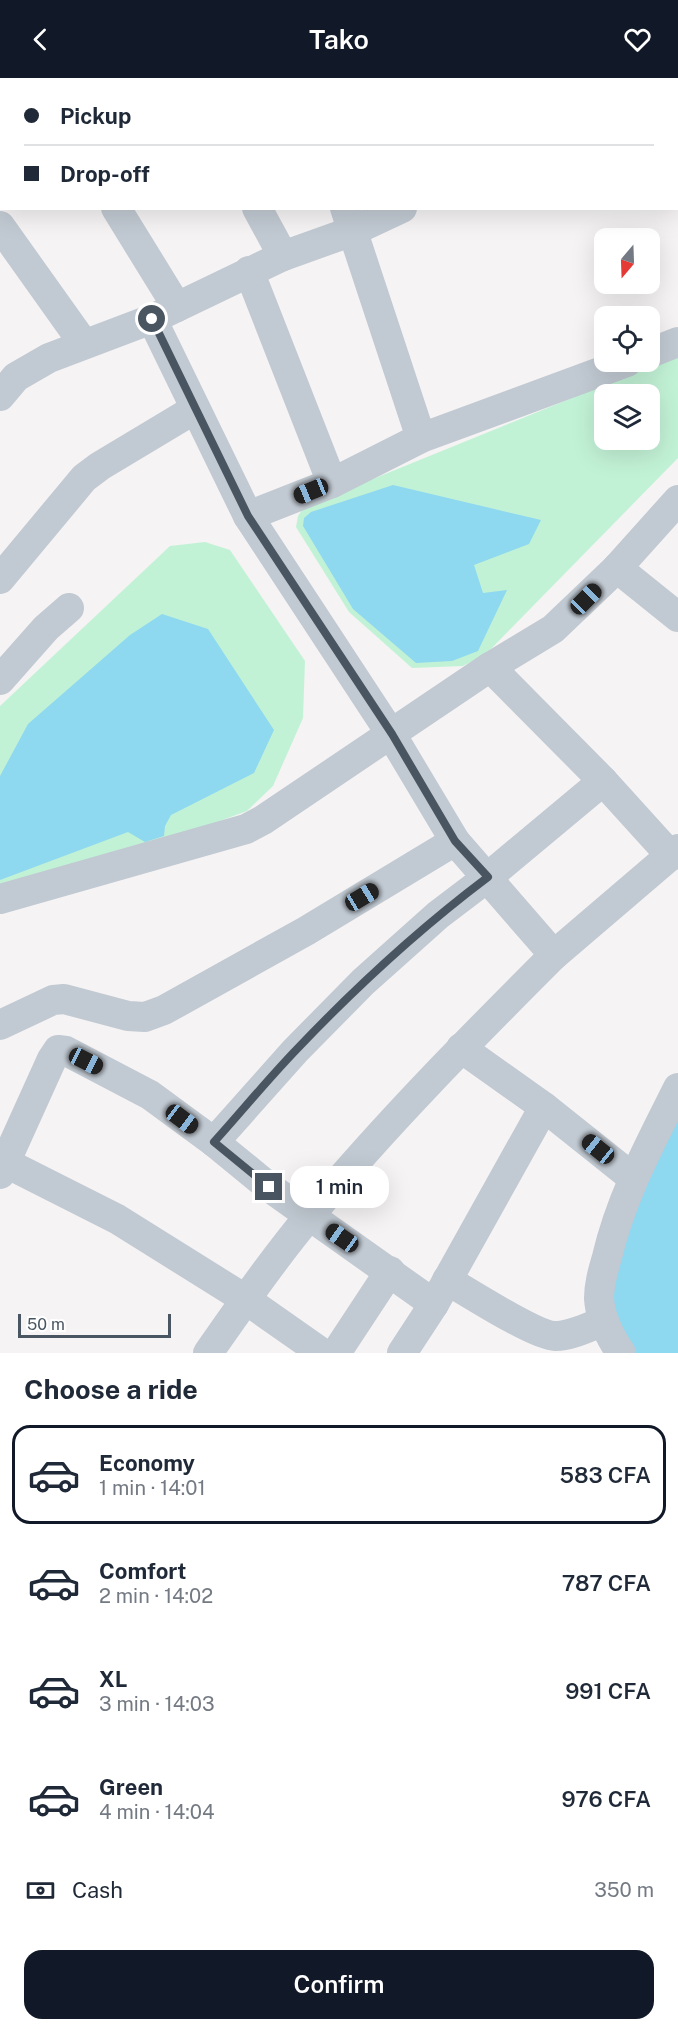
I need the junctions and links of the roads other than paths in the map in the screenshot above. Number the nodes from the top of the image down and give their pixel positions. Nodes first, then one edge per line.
1 (117, 210) edge
2 (258, 210) edge
3 (393, 210) edge
4 (349, 220) edge
5 (0, 226) edge
6 (283, 256) junction
7 (249, 271) junction
8 (164, 313) junction
9 (678, 342) edge
10 (84, 344) junction
11 (660, 349) edge
12 (13, 364) edge
13 (600, 372) edge
14 (0, 396) edge
15 (195, 409) junction
16 (421, 438) junction
17 (332, 483) junction
18 (678, 500) edge
19 (248, 516) junction
20 (617, 568) junction
21 (0, 579) edge
22 (69, 608) dead end
23 (678, 617) edge
24 (490, 667) junction
25 (0, 680) edge
26 (392, 734) junction
27 (603, 781) junction
28 (455, 841) junction
29 (674, 852) edge
30 (488, 877) junction
31 (0, 899) edge
32 (554, 955) junction
33 (0, 1025) edge
34 (461, 1048) junction
35 (678, 1088) edge
36 (544, 1107) junction
37 (214, 1142) junction
38 (3, 1169) edge
39 (633, 1178) junction
40 (309, 1215) junction
41 (390, 1271) junction
42 (440, 1292) junction
43 (246, 1299) junction
44 (604, 1321) junction
45 (208, 1353) edge
46 (322, 1353) edge
47 (336, 1353) edge
48 (402, 1353) edge
49 (621, 1353) edge

1 - 8 street
2 - 6 street
3 - 4 street
4 - 6 street
4 - 16 street
5 - 10 street
6 - 7 street
7 - 8 street
7 - 17 street
8 - 10 street
8 - 15 street
9 - 11 street
10 - 12 street
12 - 14 street
13 - 16 street
15 - 19 street
15 - 21 street
16 - 17 street
17 - 19 street
18 - 20 street
19 - 26 street
20 - 23 street
20 - 24 street
22 - 25 street
24 - 26 street
24 - 27 street
26 - 28 street
26 - 31 street
27 - 29 street
27 - 30 street
28 - 30 street
28 - 33 street
29 - 32 street
30 - 32 street
30 - 37 street
32 - 34 street
34 - 36 street
34 - 40 street
35 - 39 street
36 - 39 street
36 - 42 street
37 - 38 street
37 - 40 street
38 - 43 street
39 - 44 street
40 - 41 street
40 - 43 street
41 - 42 street
41 - 47 street
42 - 44 street
42 - 48 street
43 - 45 street
43 - 46 street
44 - 49 street

